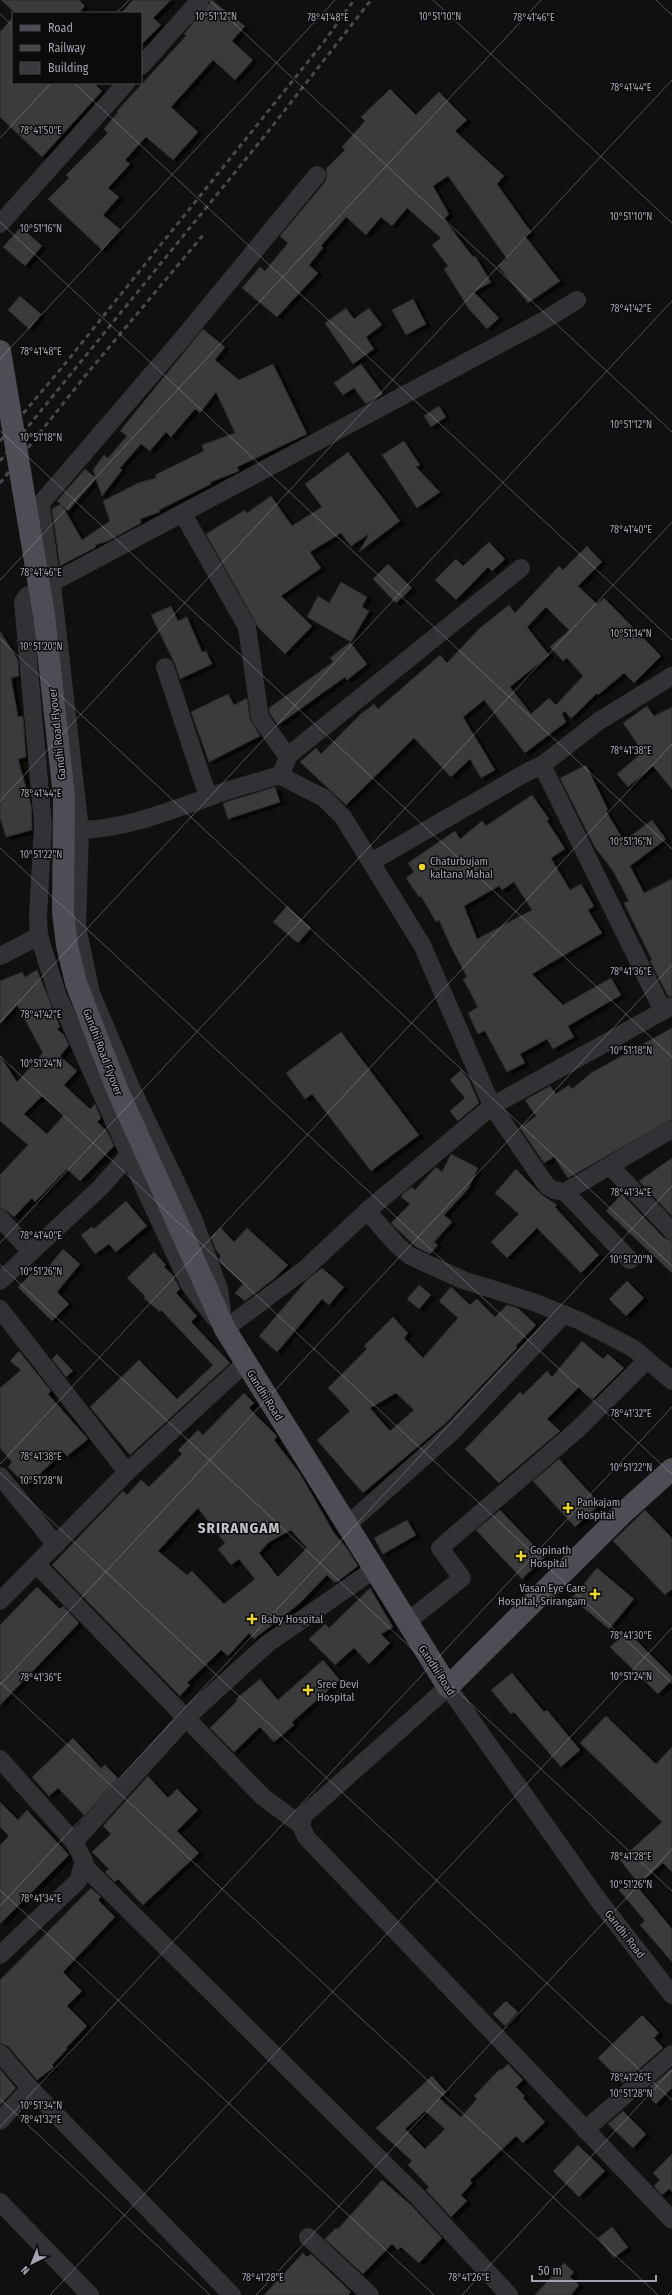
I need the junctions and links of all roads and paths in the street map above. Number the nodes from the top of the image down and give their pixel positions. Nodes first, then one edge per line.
1 (200, 0) edge
2 (142, 65) edge
3 (125, 84) edge
4 (317, 175) dead end
5 (0, 224) edge
6 (577, 300) dead end
7 (0, 351) edge
8 (183, 514) junction
9 (522, 568) dead end
10 (52, 584) junction
11 (165, 667) dead end
12 (672, 676) edge
13 (288, 757) junction
14 (542, 765) junction
15 (280, 776) junction
16 (208, 797) junction
17 (80, 830) junction
18 (371, 862) junction
19 (40, 936) junction
20 (0, 956) edge
21 (667, 1008) edge
22 (492, 1106) junction
23 (672, 1129) edge
24 (128, 1155) junction
25 (610, 1166) junction
26 (565, 1192) junction
27 (362, 1215) junction
28 (0, 1218) edge
29 (672, 1231) edge
30 (31, 1252) junction
31 (630, 1260) dead end
32 (0, 1281) edge
33 (0, 1310) edge
34 (564, 1314) junction
35 (225, 1329) junction
36 (647, 1360) junction
37 (245, 1362) junction
38 (672, 1380) edge
39 (672, 1469) edge
40 (127, 1472) junction
41 (0, 1476) edge
42 (346, 1526) junction
43 (56, 1545) junction
44 (36, 1564) junction
45 (373, 1570) junction
46 (0, 1601) edge
47 (407, 1622) junction
48 (448, 1687) junction
49 (187, 1717) junction
50 (0, 1759) edge
51 (301, 1825) junction
52 (74, 1842) junction
53 (83, 1864) junction
54 (0, 1955) edge
55 (672, 1996) edge
56 (0, 2053) edge
57 (672, 2054) edge
58 (30, 2088) junction
59 (0, 2121) edge
60 (585, 2130) junction
61 (0, 2202) edge
62 (672, 2220) edge
63 (308, 2237) dead end
64 (90, 2295) edge
65 (232, 2295) edge
66 (370, 2295) edge
67 (509, 2295) edge

1 - 2 street
3 - 5 street
4 - 10 street
6 - 8 street
7 - 35 main road, Gandhi Road Flyover, bridge
8 - 10 street
8 - 13 street
9 - 13 street
10 - 17 street
10 - 19 street
11 - 16 street
12 - 14 street
13 - 15 street
14 - 18 street
14 - 21 street
15 - 16 street
15 - 18 street
16 - 17 street
17 - 35 street
18 - 22 street
19 - 20 street
19 - 24 street
21 - 22 street
22 - 26 street
22 - 27 street
23 - 25 street
24 - 30 street
24 - 35 street
25 - 26 street
25 - 29 street
26 - 31 street
27 - 34 street
27 - 35 street
28 - 30 street
30 - 32 street
33 - 40 street
34 - 36 street
34 - 42 street
35 - 37 main road, Gandhi Road
36 - 38 street
36 - 47 street
37 - 40 street
37 - 42 main road, Gandhi Road
39 - 48 main road
40 - 43 street
41 - 43 street
42 - 45 main road, Gandhi Road
43 - 44 street
44 - 46 street
44 - 49 street
45 - 47 main road, Gandhi Road
45 - 49 street
47 - 48 main road, Gandhi Road
48 - 51 street
48 - 55 street, Gandhi Road
49 - 51 street
49 - 52 street
50 - 52 street
51 - 60 street
52 - 53 street
53 - 54 street
53 - 67 street
56 - 58 street
57 - 60 street
58 - 59 street
58 - 65 street
60 - 62 street
61 - 64 street
63 - 66 street

